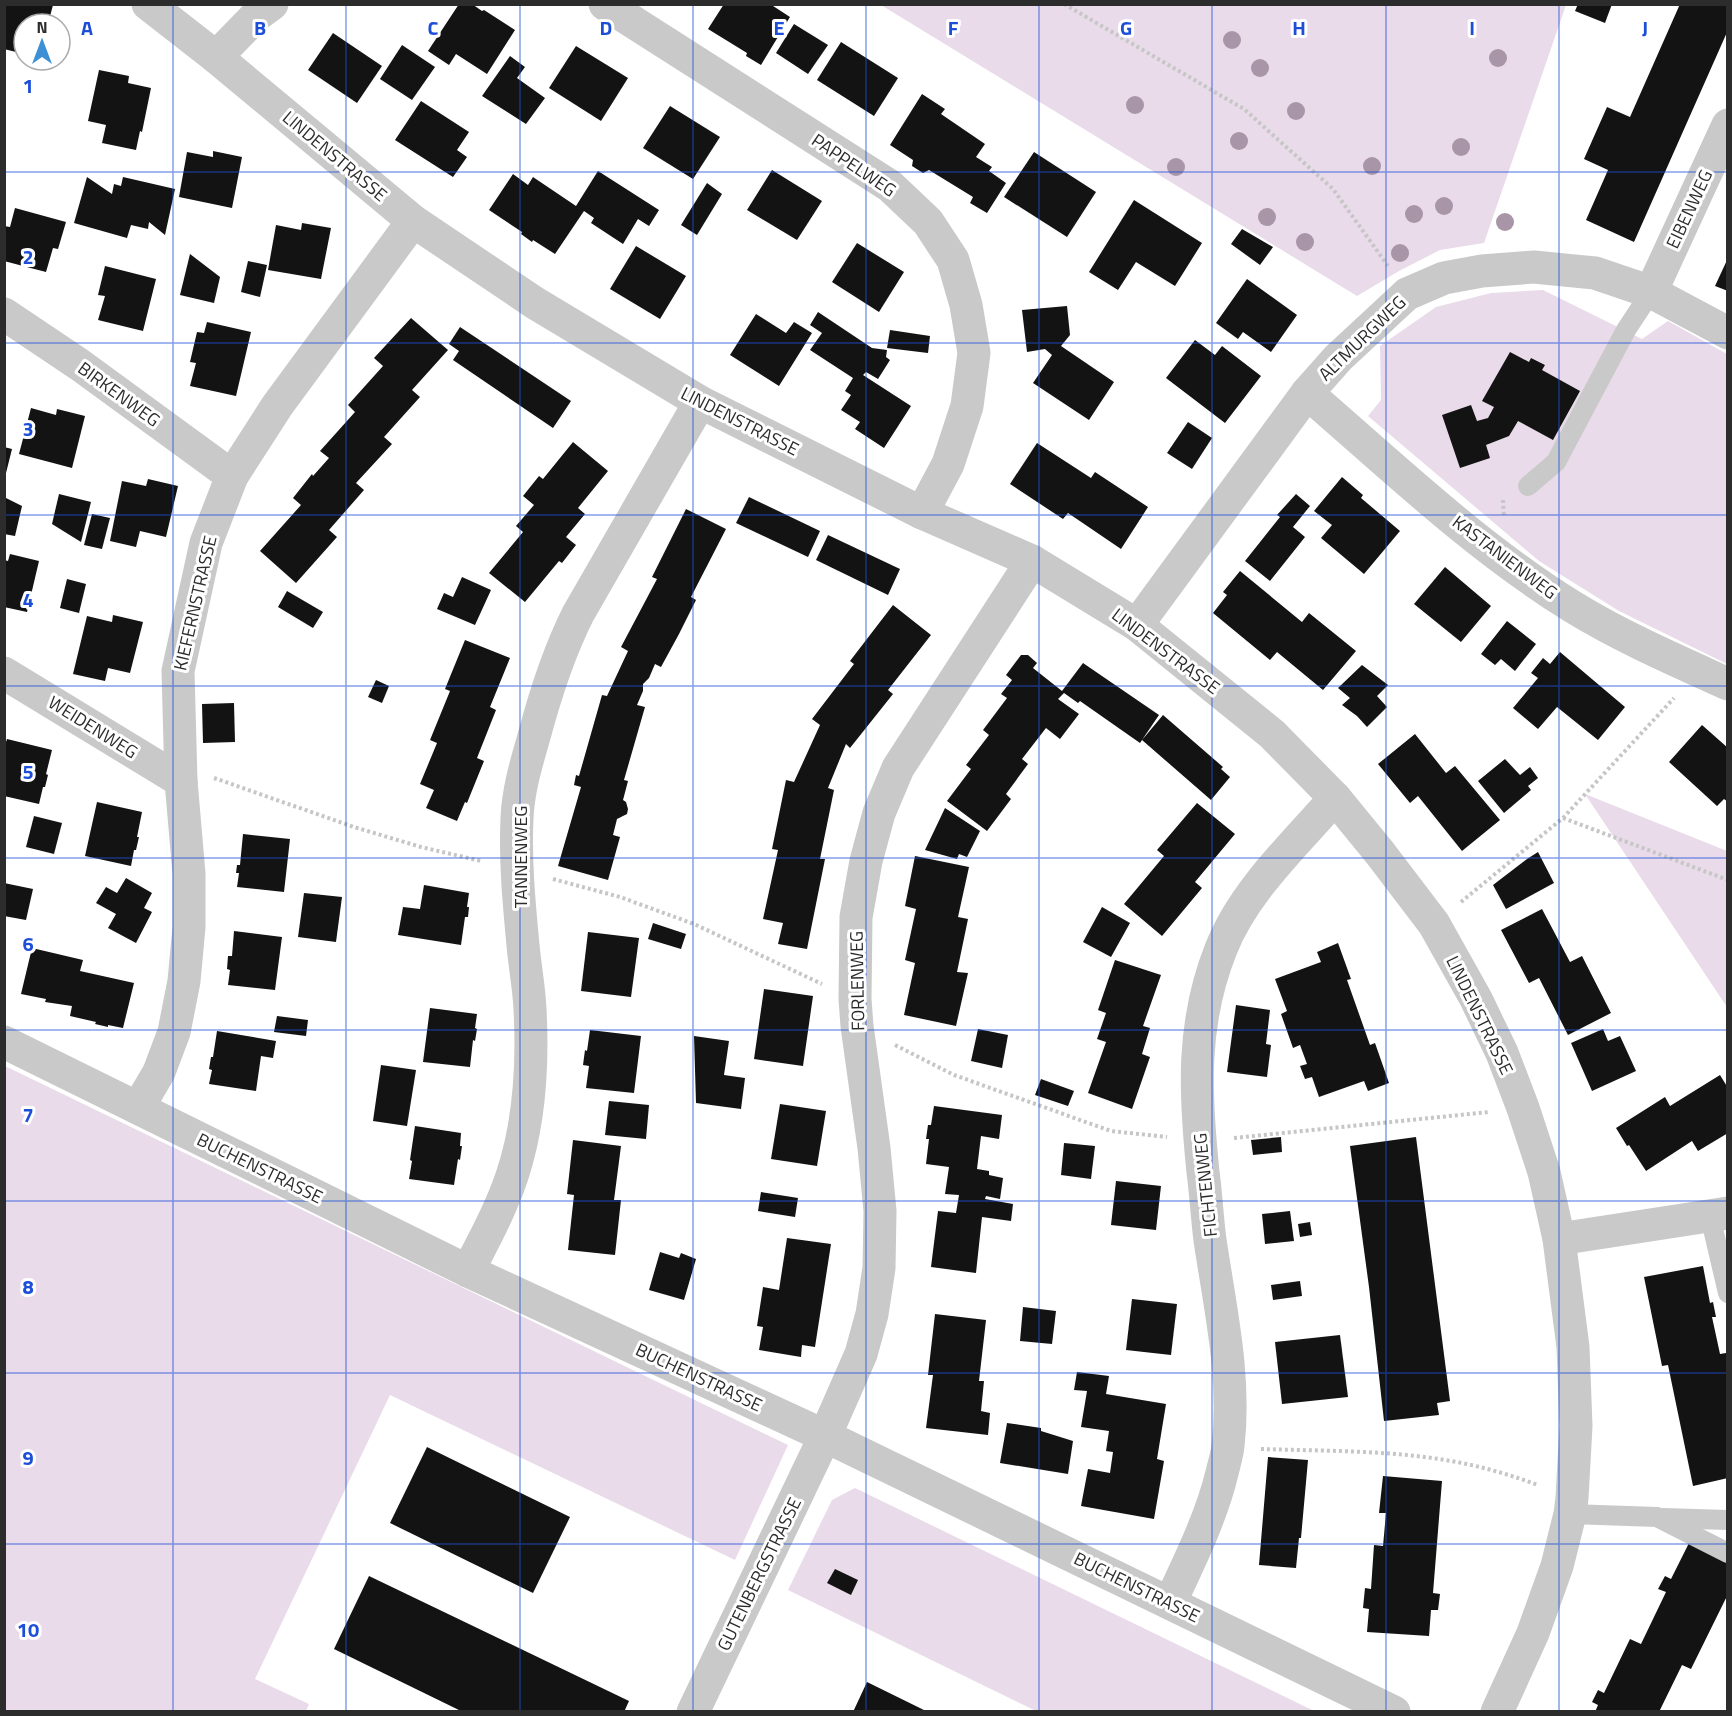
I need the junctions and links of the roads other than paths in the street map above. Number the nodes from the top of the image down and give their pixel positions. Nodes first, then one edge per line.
1 (148, 4) edge
2 (272, 4) edge
3 (605, 4) edge
4 (216, 57) junction
5 (1728, 125) edge
6 (413, 221) junction
7 (1652, 292) junction
8 (4, 314) edge
9 (1728, 333) edge
10 (1306, 393) junction
11 (700, 402) junction
12 (232, 476) junction
13 (1528, 486) road end
14 (922, 513) junction
15 (1032, 561) junction
16 (1137, 625) junction
17 (4, 673) edge
18 (1728, 684) edge
19 (181, 781) junction
20 (1335, 798) junction
21 (4, 1042) edge
22 (138, 1108) junction
23 (1719, 1214) edge
24 (1559, 1239) junction
25 (468, 1271) junction
26 (1728, 1293) edge
27 (825, 1436) junction
28 (1571, 1506) junction
29 (1657, 1517) junction
30 (1728, 1520) edge
31 (1728, 1553) edge
32 (1170, 1603) junction
33 (693, 1712) edge
34 (1394, 1712) edge
35 (1497, 1712) edge

1 - 4 street, LINDENSTRASSE
2 - 4 street
3 - 14 street, PAPPELWEG
4 - 6 street, LINDENSTRASSE
5 - 7 street, EIBENWEG
6 - 11 street, LINDENSTRASSE
6 - 12 street, KIEFERNSTRASSE
7 - 9 street, ALTMURGWEG
7 - 10 street, ALTMURGWEG
7 - 13 lane
8 - 12 street, BIRKENWEG
10 - 16 street, ALTMURGWEG
10 - 18 street, KASTANIENWEG
11 - 14 street, LINDENSTRASSE
11 - 25 street, TANNENWEG
12 - 19 street, KIEFERNSTRASSE
14 - 15 street, LINDENSTRASSE
15 - 16 street, LINDENSTRASSE
15 - 27 street, FORLENWEG
16 - 20 street, LINDENSTRASSE
17 - 19 street, WEIDENWEG
19 - 22 street, KIEFERNSTRASSE
20 - 24 street, LINDENSTRASSE
20 - 32 street, FICHTENWEG
21 - 22 street, BUCHENSTRASSE
22 - 25 street, BUCHENSTRASSE
23 - 24 street
23 - 26 lane
24 - 28 street, LINDENSTRASSE
25 - 27 street, BUCHENSTRASSE
27 - 32 street, BUCHENSTRASSE
27 - 33 street, GUTENBERGSTRASSE
28 - 29 lane
28 - 35 street, LINDENSTRASSE
29 - 30 lane
29 - 31 lane
32 - 34 street, BUCHENSTRASSE

